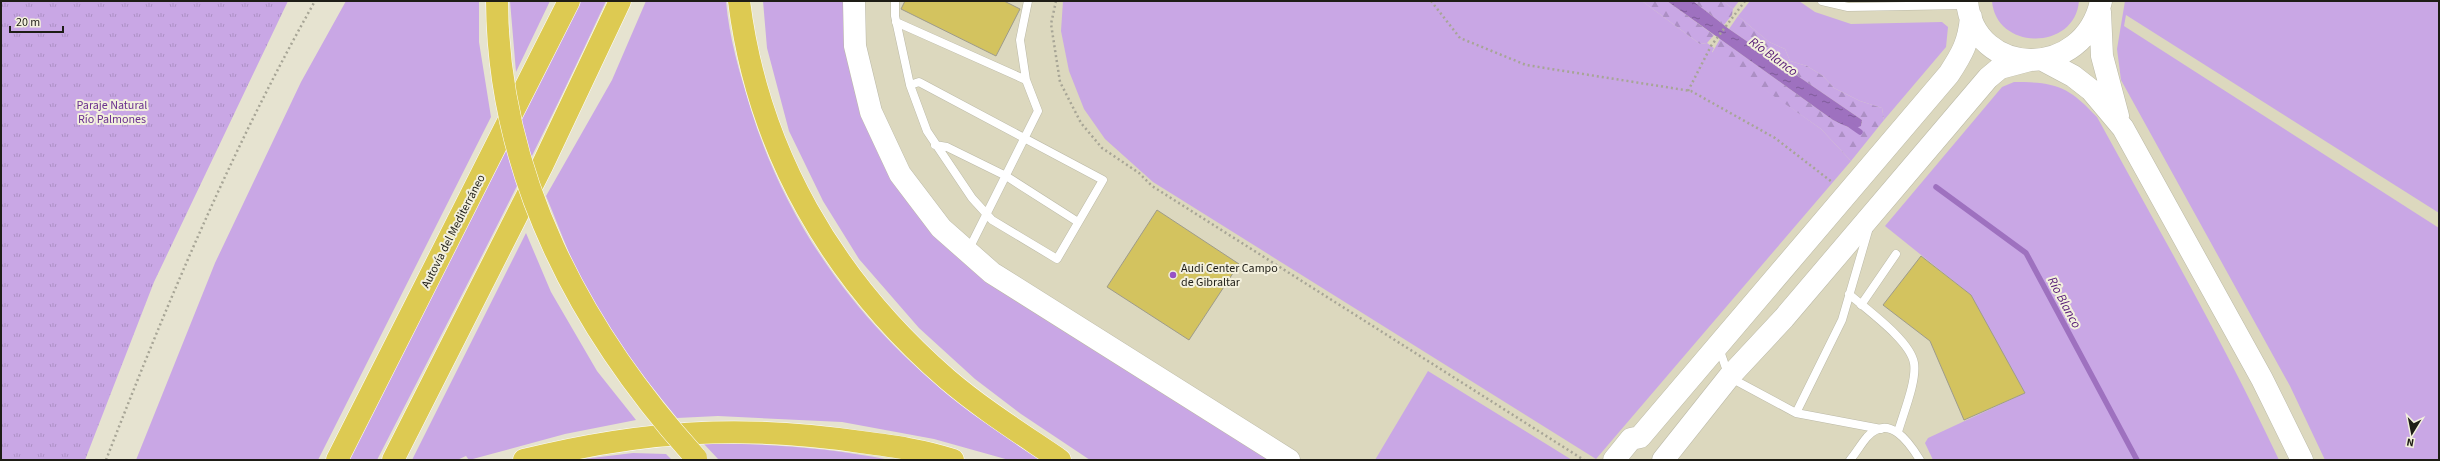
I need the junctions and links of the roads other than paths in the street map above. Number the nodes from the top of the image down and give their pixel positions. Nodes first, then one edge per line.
1 (497, 1) edge
2 (569, 1) edge
3 (620, 1) edge
4 (739, 1) edge
5 (854, 1) edge
6 (896, 1) edge
7 (1028, 1) edge
8 (1822, 1) edge
9 (2101, 4) edge
10 (1968, 8) edge
11 (896, 22) junction
12 (2036, 60) junction
13 (1026, 80) junction
14 (910, 85) junction
15 (2123, 128) junction
16 (1025, 139) junction
17 (935, 145) junction
18 (1006, 176) junction
19 (1872, 214) junction
20 (987, 215) junction
21 (1078, 222) junction
22 (968, 252) junction
23 (1896, 254) dead end
24 (1768, 287) junction
25 (1850, 294) junction
26 (1861, 304) junction
27 (1784, 318) junction
28 (1718, 347) junction
29 (1729, 377) junction
30 (1796, 413) junction
31 (1882, 429) junction
32 (1898, 432) junction
33 (1640, 437) junction
34 (697, 459) edge
35 (337, 460) edge
36 (394, 460) edge
37 (524, 460) edge
38 (953, 460) edge
39 (1060, 460) edge
40 (1289, 460) edge
41 (1614, 460) edge
42 (1627, 460) edge
43 (1663, 460) edge
44 (1850, 460) edge
45 (1920, 460) edge
46 (2302, 460) edge

1 - 34 highway, bridge
2 - 35 highway, Autovía del Mediterráneo
3 - 36 highway
4 - 39 highway
5 - 22 street
6 - 11 lane
7 - 13 lane
8 - 10 lane
9 - 12 street
9 - 15 street
10 - 12 street
10 - 24 street
11 - 13 lane
11 - 14 lane
12 - 15 street
12 - 19 street
13 - 16 lane
14 - 16 lane
14 - 17 lane
15 - 46 street
16 - 18 lane
16 - 21 lane
17 - 18 lane
17 - 20 lane
18 - 20 lane
18 - 21 lane
19 - 25 lane
19 - 27 street
20 - 21 lane
20 - 22 lane
22 - 40 street
23 - 26 lane
24 - 27 street
24 - 28 street
25 - 26 lane
25 - 30 lane
26 - 32 lane
27 - 29 street
28 - 29 lane
28 - 33 street
29 - 30 lane
29 - 43 street
30 - 31 lane
31 - 32 lane
31 - 44 lane
32 - 45 lane
33 - 41 street
33 - 42 street
37 - 38 highway

